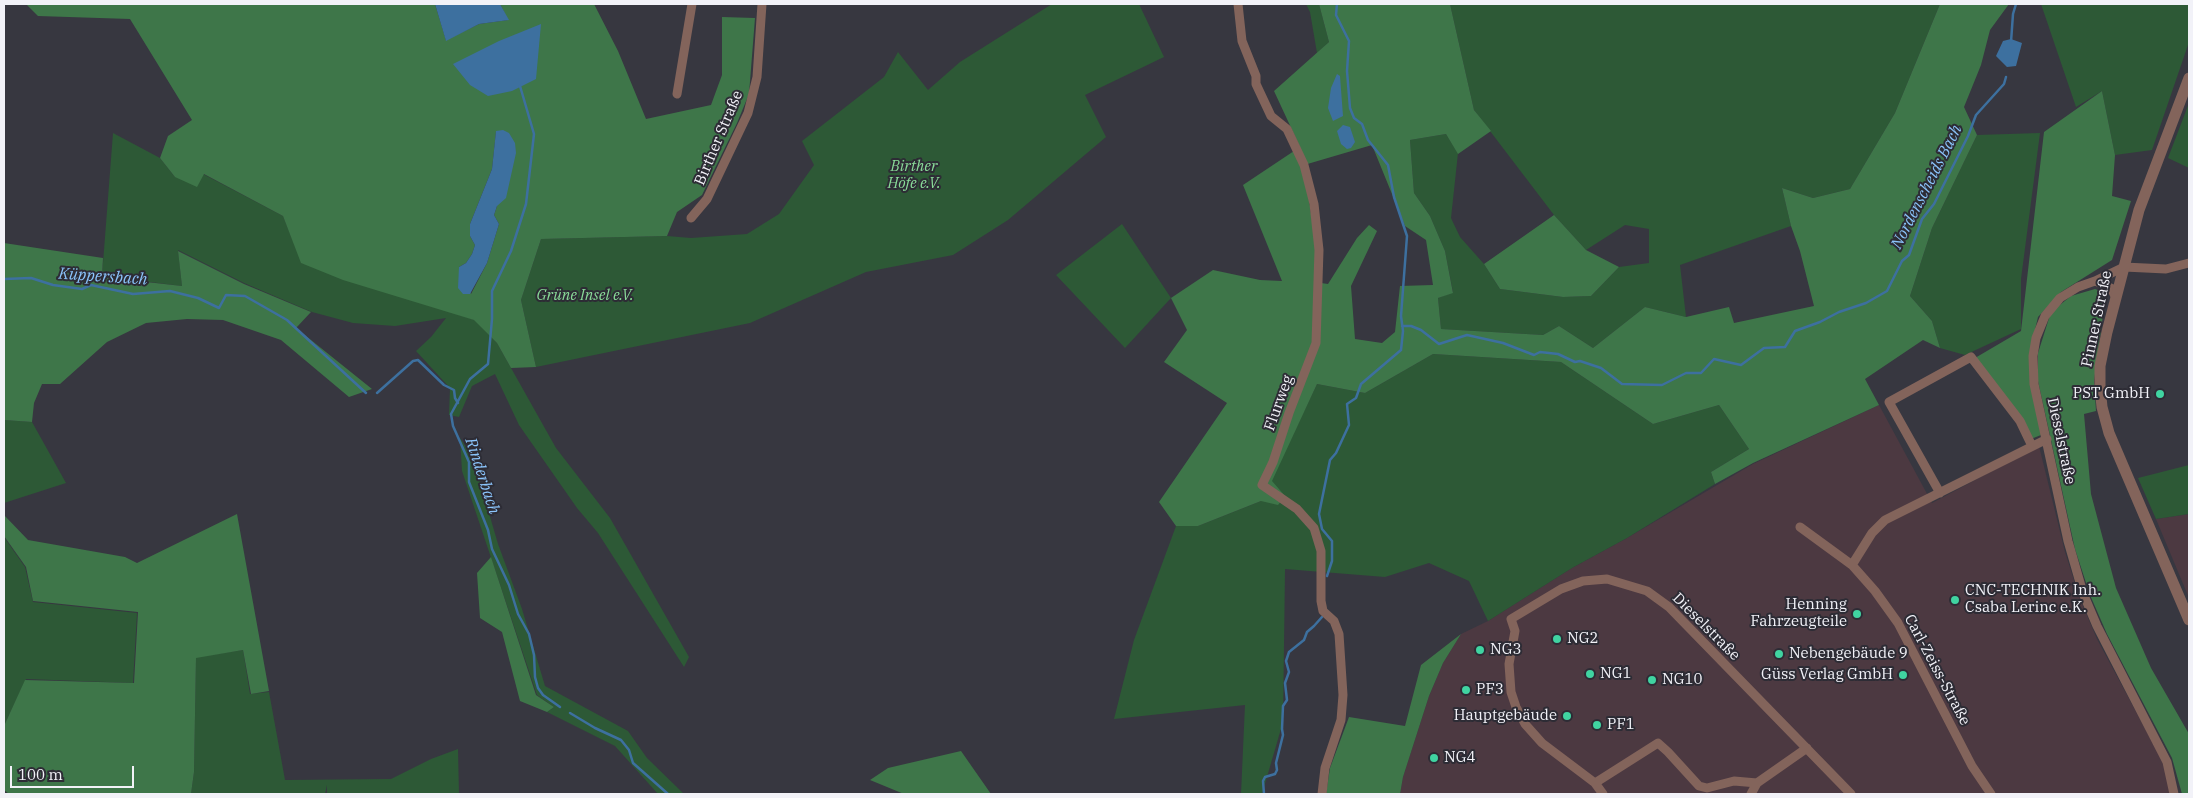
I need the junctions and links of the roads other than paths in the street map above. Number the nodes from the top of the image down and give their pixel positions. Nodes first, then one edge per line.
1 (692, 4) edge
2 (762, 4) edge
3 (1238, 4) edge
4 (2189, 78) edge
5 (678, 94) dead end
6 (692, 218) dead end
7 (2189, 263) edge
8 (2124, 267) junction
9 (2095, 281) junction
10 (2116, 298) junction
11 (2047, 439) junction
12 (2032, 446) junction
13 (1940, 493) junction
14 (1800, 527) dead end
15 (1852, 565) junction
16 (2189, 620) edge
17 (1807, 748) junction
18 (1595, 783) junction
19 (1757, 783) junction
20 (1322, 794) edge
21 (1603, 794) edge
22 (1751, 794) edge
23 (1851, 794) edge
24 (1991, 794) edge
25 (2174, 794) edge

1 - 5 street
2 - 6 street, Birther Straße
3 - 20 street, Flurweg
4 - 8 street, Pinner Straße
7 - 8 street
8 - 9 street, Dieselstraße
8 - 10 street, Pinner Straße
9 - 10 street
9 - 11 street, Dieselstraße
10 - 16 street, Pinner Straße
11 - 12 street
11 - 25 street, Dieselstraße
12 - 13 street
12 - 13 street
13 - 15 street
14 - 15 street, Carl-Zeiss-Straße
15 - 24 street, Carl-Zeiss-Straße
17 - 18 street, Dieselstraße
17 - 19 street
17 - 23 street, Dieselstraße
18 - 19 street
18 - 21 street
19 - 22 street

